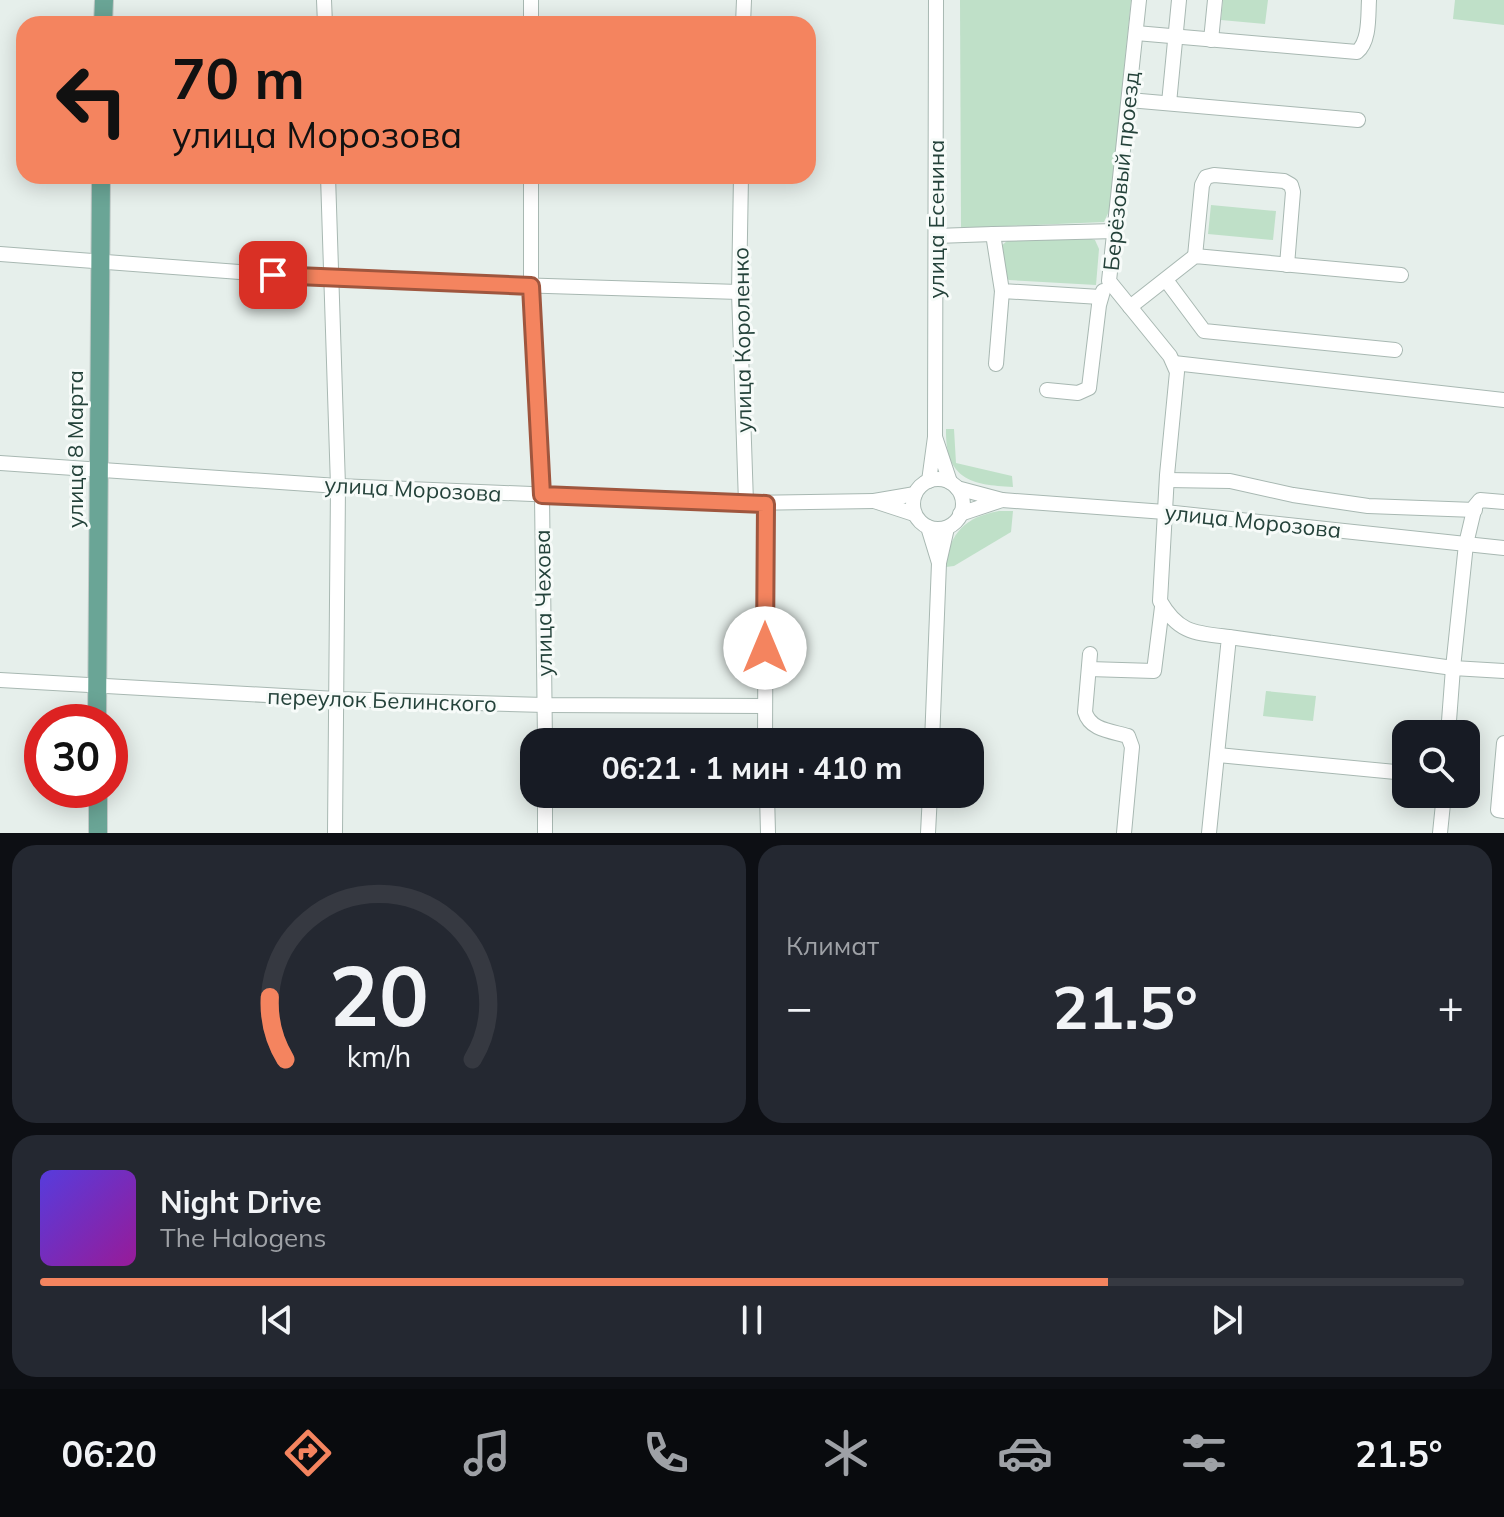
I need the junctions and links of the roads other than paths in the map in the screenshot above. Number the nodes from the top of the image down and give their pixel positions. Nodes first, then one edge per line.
1 (936, 0) edge
2 (1139, 0) edge
3 (1179, 0) edge
4 (1215, 0) edge
5 (1369, 0) edge
6 (1136, 33) junction
7 (1175, 37) junction
8 (1211, 40) junction
9 (1129, 100) junction
10 (1169, 103) junction
11 (1358, 120) dead end
12 (101, 184) edge
13 (328, 184) edge
14 (531, 184) edge
15 (741, 184) edge
16 (1115, 231) junction
17 (993, 234) junction
18 (936, 236) junction
19 (0, 254) edge
20 (1195, 256) junction
21 (100, 260) junction
22 (1287, 265) junction
23 (1401, 275) dead end
24 (331, 279) junction
25 (1166, 280) junction
26 (1109, 281) junction
27 (531, 286) junction
28 (1002, 291) junction
29 (739, 292) junction
30 (1100, 297) junction
31 (1130, 307) junction
32 (1395, 350) dead end
33 (1174, 363) junction
34 (996, 364) dead end
35 (1047, 390) dead end
36 (1504, 400) edge
37 (935, 437) junction
38 (0, 463) edge
39 (99, 469) junction
40 (1167, 480) junction
41 (929, 481) junction
42 (954, 485) junction
43 (338, 486) junction
44 (915, 494) junction
45 (542, 495) junction
46 (1002, 500) junction
47 (874, 501) junction
48 (1504, 502) edge
49 (746, 503) junction
50 (766, 504) junction
51 (1475, 510) junction
52 (1165, 512) junction
53 (914, 514) junction
54 (960, 514) junction
55 (928, 527) junction
56 (947, 528) junction
57 (1466, 544) junction
58 (1504, 548) edge
59 (939, 563) junction
60 (1163, 605) junction
61 (1229, 637) junction
62 (1453, 668) junction
63 (1504, 671) edge
64 (0, 680) edge
65 (97, 687) junction
66 (336, 699) junction
67 (97, 704) edge
68 (545, 705) junction
69 (764, 706) junction
70 (1449, 720) edge
71 (545, 728) edge
72 (765, 728) edge
73 (933, 728) edge
74 (1504, 743) edge
75 (1218, 755) junction
76 (1392, 772) edge
77 (98, 808) edge
78 (545, 808) edge
79 (767, 808) edge
80 (929, 808) edge
81 (1443, 808) edge
82 (1504, 811) edge
83 (98, 833) edge
84 (335, 833) edge
85 (545, 833) edge
86 (768, 833) edge
87 (928, 833) edge
88 (1124, 833) edge
89 (1209, 833) edge
90 (1440, 833) edge

1 - 18 street, улица Есенина
2 - 6 street, Берёзовый проезд
3 - 7 street
4 - 8 street
5 - 8 street
6 - 7 street
6 - 9 street, Берёзовый проезд
7 - 8 street
7 - 10 street
9 - 10 street
9 - 16 street, Берёзовый проезд
10 - 11 street
12 - 21 main road, улица 8 Марта
13 - 24 street
14 - 27 street, улица Чехова
15 - 29 street, улица Короленко
16 - 17 street
16 - 26 street, Берёзовый проезд
17 - 18 street
17 - 28 street
18 - 37 street, улица Есенина
19 - 21 street
20 - 22 street
20 - 22 street
20 - 25 street
21 - 24 street
21 - 39 main road, улица 8 Марта
22 - 23 street
24 - 27 street
24 - 43 street
25 - 31 street
25 - 32 street
26 - 30 street
26 - 31 street, Берёзовый проезд
27 - 29 street
27 - 45 street, улица Чехова
28 - 30 street
28 - 34 street
29 - 49 street, улица Короленко
30 - 35 street
31 - 33 street, Берёзовый проезд
33 - 36 street
33 - 40 street
37 - 41 street
37 - 42 street
38 - 39 street, улица Морозова
39 - 43 street, улица Морозова
39 - 65 main road, улица 8 Марта
40 - 51 street
40 - 52 street
41 - 42 street
41 - 44 street
42 - 46 street
42 - 54 street
43 - 45 street, улица Морозова
43 - 66 street
44 - 47 street
44 - 53 street
45 - 49 street, улица Морозова
45 - 68 street, улица Чехова
46 - 52 street, улица Морозова
46 - 54 street
47 - 50 street, улица Морозова
47 - 53 street
48 - 51 street
49 - 50 street, улица Морозова
50 - 69 street
51 - 57 street
52 - 57 street, улица Морозова
52 - 60 street
53 - 55 street
54 - 56 street
55 - 56 street
55 - 59 street
56 - 59 street
57 - 58 street, улица Морозова
57 - 62 street
59 - 73 street
60 - 61 street
60 - 88 street
61 - 62 street
61 - 75 street
62 - 63 street
62 - 70 street
64 - 65 street, переулок Белинского
65 - 66 street, переулок Белинского
65 - 67 main road, улица 8 Марта
66 - 68 street, переулок Белинского
66 - 84 street
68 - 69 street, переулок Белинского
68 - 71 street, улица Чехова
69 - 72 street
74 - 82 street
75 - 76 street
75 - 89 street
77 - 83 main road
78 - 85 street
79 - 86 street
80 - 87 street
81 - 90 street

